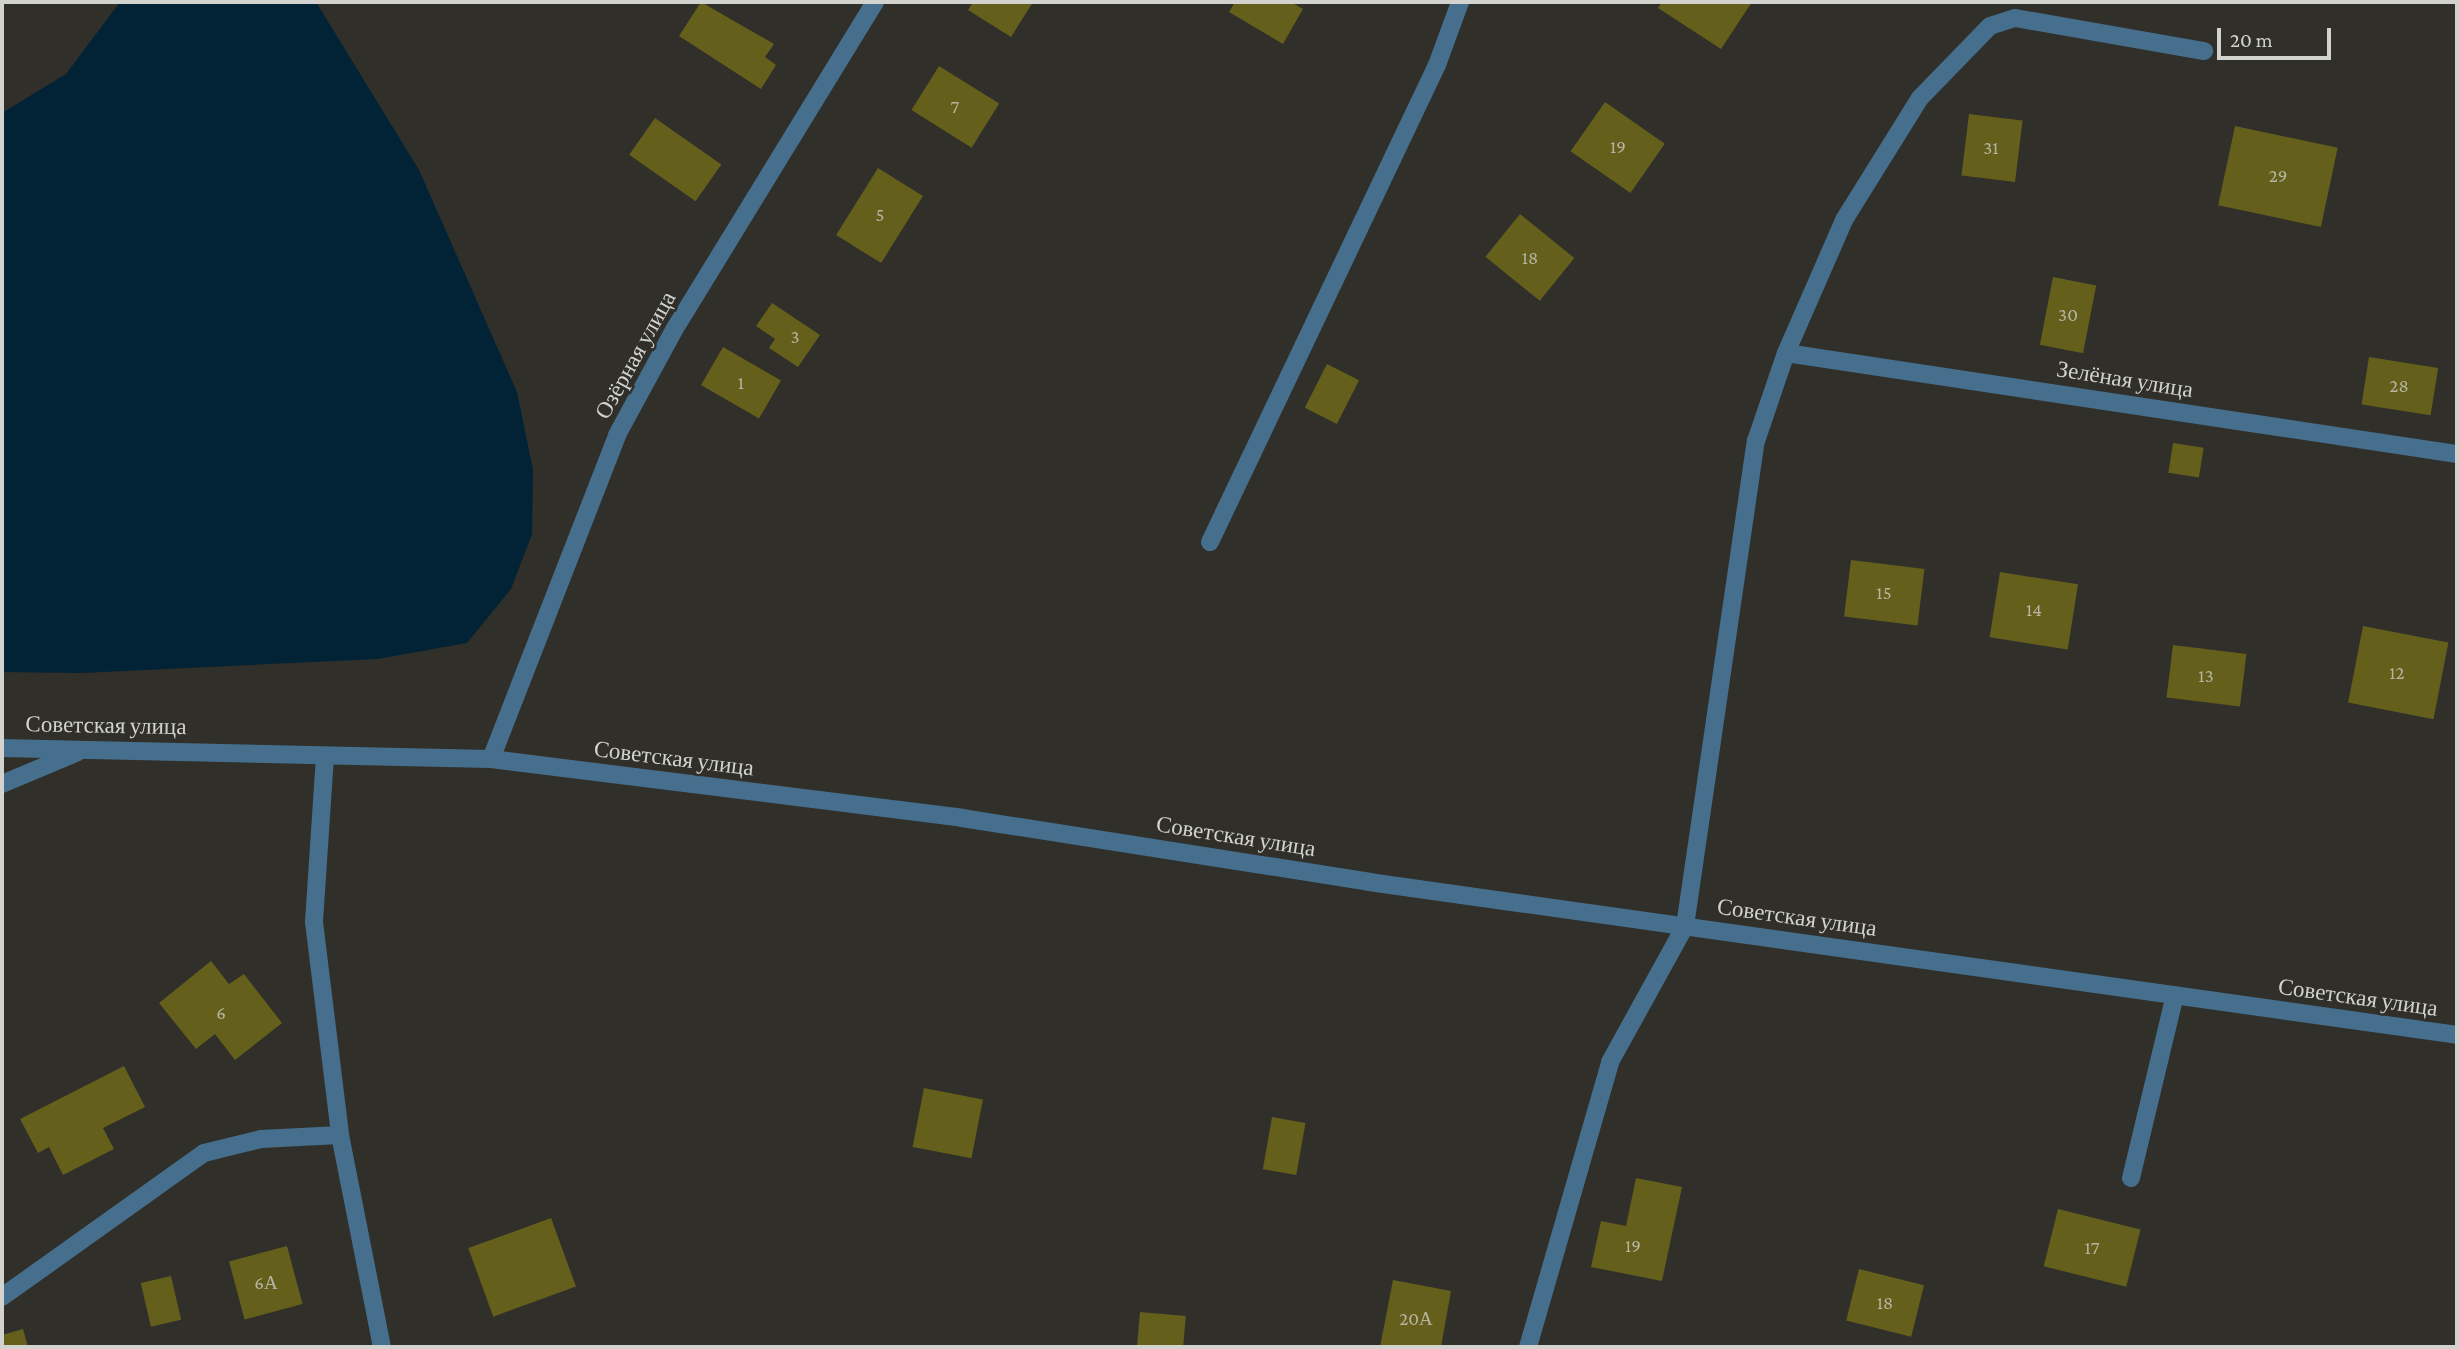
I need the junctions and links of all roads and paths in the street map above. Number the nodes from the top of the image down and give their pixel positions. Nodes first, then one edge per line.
1 (876, 2) edge
2 (1460, 2) edge
3 (2204, 51) dead end
4 (1786, 353) junction
5 (2457, 454) edge
6 (1210, 542) dead end
7 (2, 748) edge
8 (84, 749) junction
9 (325, 755) junction
10 (491, 759) junction
11 (2, 784) edge
12 (1685, 926) junction
13 (2175, 996) junction
14 (2457, 1035) edge
15 (340, 1135) junction
16 (2131, 1178) dead end
17 (2, 1297) edge
18 (383, 1347) edge
19 (1528, 1347) edge

1 - 10 street, Озёрная улица
2 - 6 street
3 - 4 street
4 - 5 street, Зелёная улица
4 - 12 street
7 - 8 street, Советская улица
8 - 9 street, Советская улица
8 - 11 street
9 - 10 street, Советская улица
9 - 15 street
10 - 12 street, Советская улица
12 - 13 street, Советская улица
12 - 19 street
13 - 14 street, Советская улица
13 - 16 street
15 - 17 street
15 - 18 street

